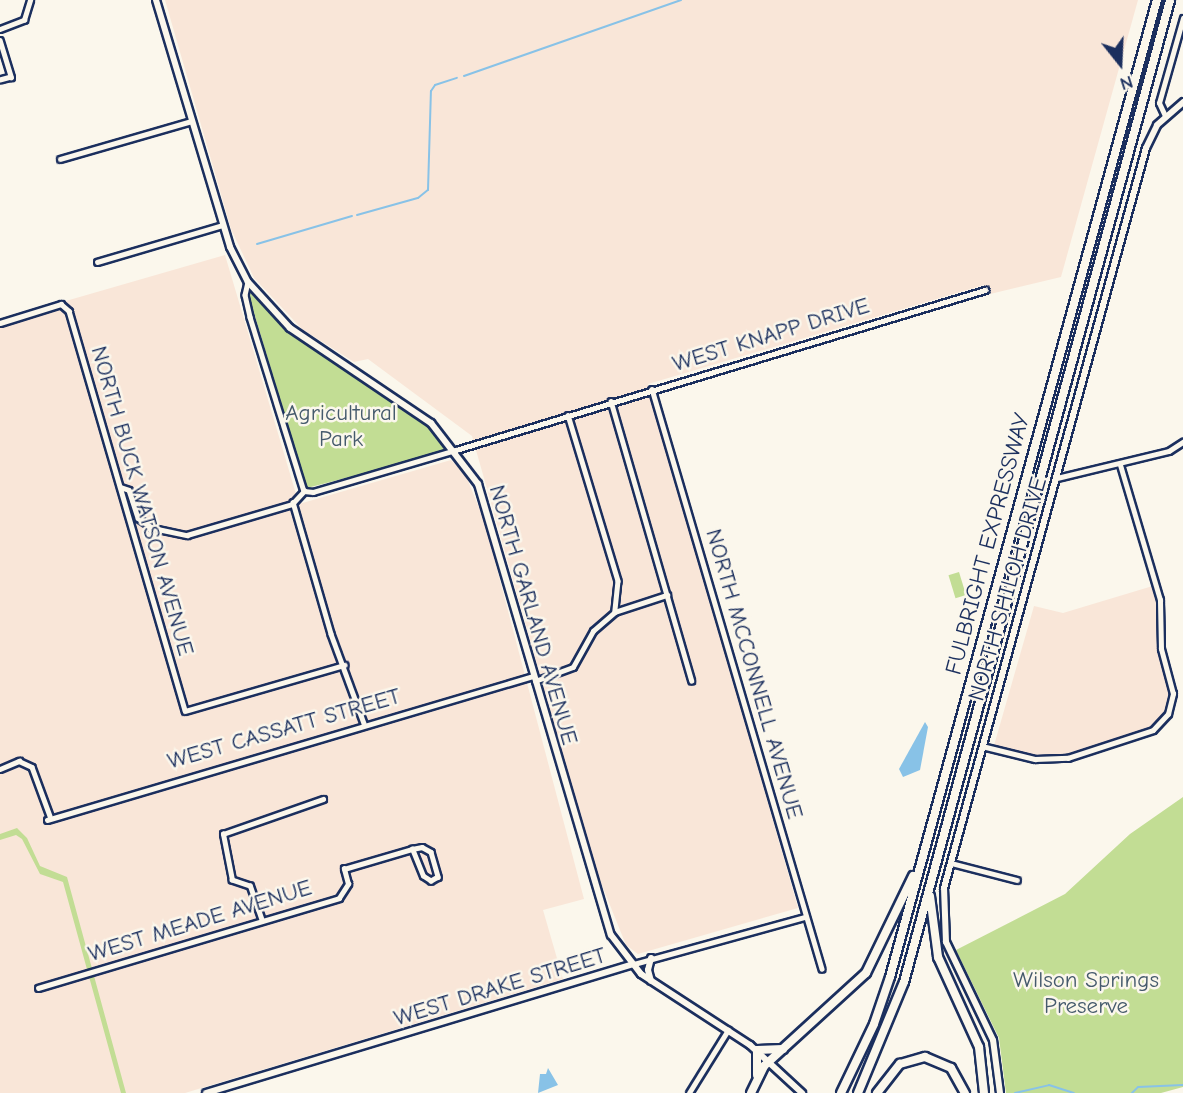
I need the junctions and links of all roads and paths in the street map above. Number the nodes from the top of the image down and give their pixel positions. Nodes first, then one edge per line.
1 (30, 0) edge
2 (156, 0) edge
3 (1157, 0) edge
4 (1173, 0) edge
5 (1183, 18) edge
6 (0, 29) edge
7 (0, 40) edge
8 (0, 80) edge
9 (1183, 102) edge
10 (1165, 116) junction
11 (192, 121) junction
12 (61, 159) dead end
13 (223, 225) junction
14 (97, 262) dead end
15 (248, 282) junction
16 (985, 290) dead end
17 (0, 323) edge
18 (652, 389) junction
19 (611, 401) junction
20 (568, 415) junction
21 (1183, 442) edge
22 (456, 450) junction
23 (1120, 465) junction
24 (1058, 478) junction
25 (119, 487) junction
26 (304, 491) junction
27 (293, 502) junction
28 (667, 596) junction
29 (615, 612) junction
30 (344, 665) junction
31 (534, 678) junction
32 (692, 681) dead end
33 (364, 723) junction
34 (982, 746) junction
35 (0, 769) edge
36 (323, 799) dead end
37 (412, 849) junction
38 (921, 861) junction
39 (950, 863) junction
40 (1017, 880) dead end
41 (929, 891) junction
42 (805, 917) junction
43 (261, 921) junction
44 (651, 958) junction
45 (631, 965) junction
46 (822, 969) dead end
47 (652, 983) junction
48 (38, 988) dead end
49 (728, 1030) junction
50 (783, 1049) junction
51 (757, 1050) junction
52 (770, 1060) junction
53 (757, 1075) junction
54 (206, 1093) edge
55 (689, 1093) edge
56 (751, 1093) edge
57 (803, 1093) edge
58 (841, 1093) edge
59 (859, 1093) edge
60 (877, 1093) edge
61 (965, 1093) edge
62 (984, 1093) edge
63 (1000, 1093) edge

1 - 6 street
2 - 11 street, NORTH GARLAND AVENUE
3 - 38 highway, FULBRIGHT EXPRESSWAY
4 - 41 highway, FULBRIGHT EXPRESSWAY
5 - 10 street
7 - 8 street
9 - 10 street, NORTH SHILOH DRIVE
10 - 24 street, NORTH SHILOH DRIVE
11 - 12 street
11 - 13 street, NORTH GARLAND AVENUE
13 - 14 street
13 - 15 street, NORTH GARLAND AVENUE
15 - 22 street, NORTH GARLAND AVENUE
15 - 26 street
16 - 18 street, WEST KNAPP DRIVE
17 - 25 street, NORTH BUCK WATSON AVENUE
18 - 19 street, WEST KNAPP DRIVE
18 - 42 street, NORTH MCCONNELL AVENUE
19 - 20 street, WEST KNAPP DRIVE
19 - 28 street
20 - 22 street, WEST KNAPP DRIVE
20 - 29 street
21 - 23 street
22 - 26 street, WEST KNAPP DRIVE
22 - 31 street, NORTH GARLAND AVENUE
23 - 24 street
23 - 34 street
24 - 34 street, NORTH SHILOH DRIVE
25 - 27 street
25 - 30 street, NORTH BUCK WATSON AVENUE
26 - 27 street
27 - 30 street
28 - 29 street
28 - 32 street
29 - 31 street, WEST CASSATT STREET
30 - 33 street
31 - 33 street, WEST CASSATT STREET
31 - 45 street, NORTH GARLAND AVENUE
33 - 35 street, WEST CASSATT STREET
34 - 39 street, NORTH SHILOH DRIVE
36 - 43 street
37 - 37 street
37 - 43 street, WEST MEADE AVENUE
38 - 50 highway
38 - 58 highway, FULBRIGHT EXPRESSWAY
39 - 40 street
39 - 63 street, NORTH SHILOH DRIVE
41 - 59 highway, FULBRIGHT EXPRESSWAY
41 - 62 highway
42 - 44 street, WEST DRAKE STREET
42 - 46 street, NORTH MCCONNELL AVENUE
43 - 48 street, WEST MEADE AVENUE
44 - 45 street, WEST DRAKE STREET
44 - 47 street
45 - 47 street, NORTH GARLAND AVENUE
45 - 54 street, WEST DRAKE STREET
47 - 49 street, NORTH GARLAND AVENUE
49 - 51 street, NORTH GARLAND AVENUE
49 - 55 street
50 - 51 highway
50 - 52 highway
51 - 52 street, NORTH GARLAND AVENUE
51 - 53 highway
52 - 53 highway
52 - 57 street, NORTH GARLAND AVENUE
53 - 56 highway
60 - 61 highway

